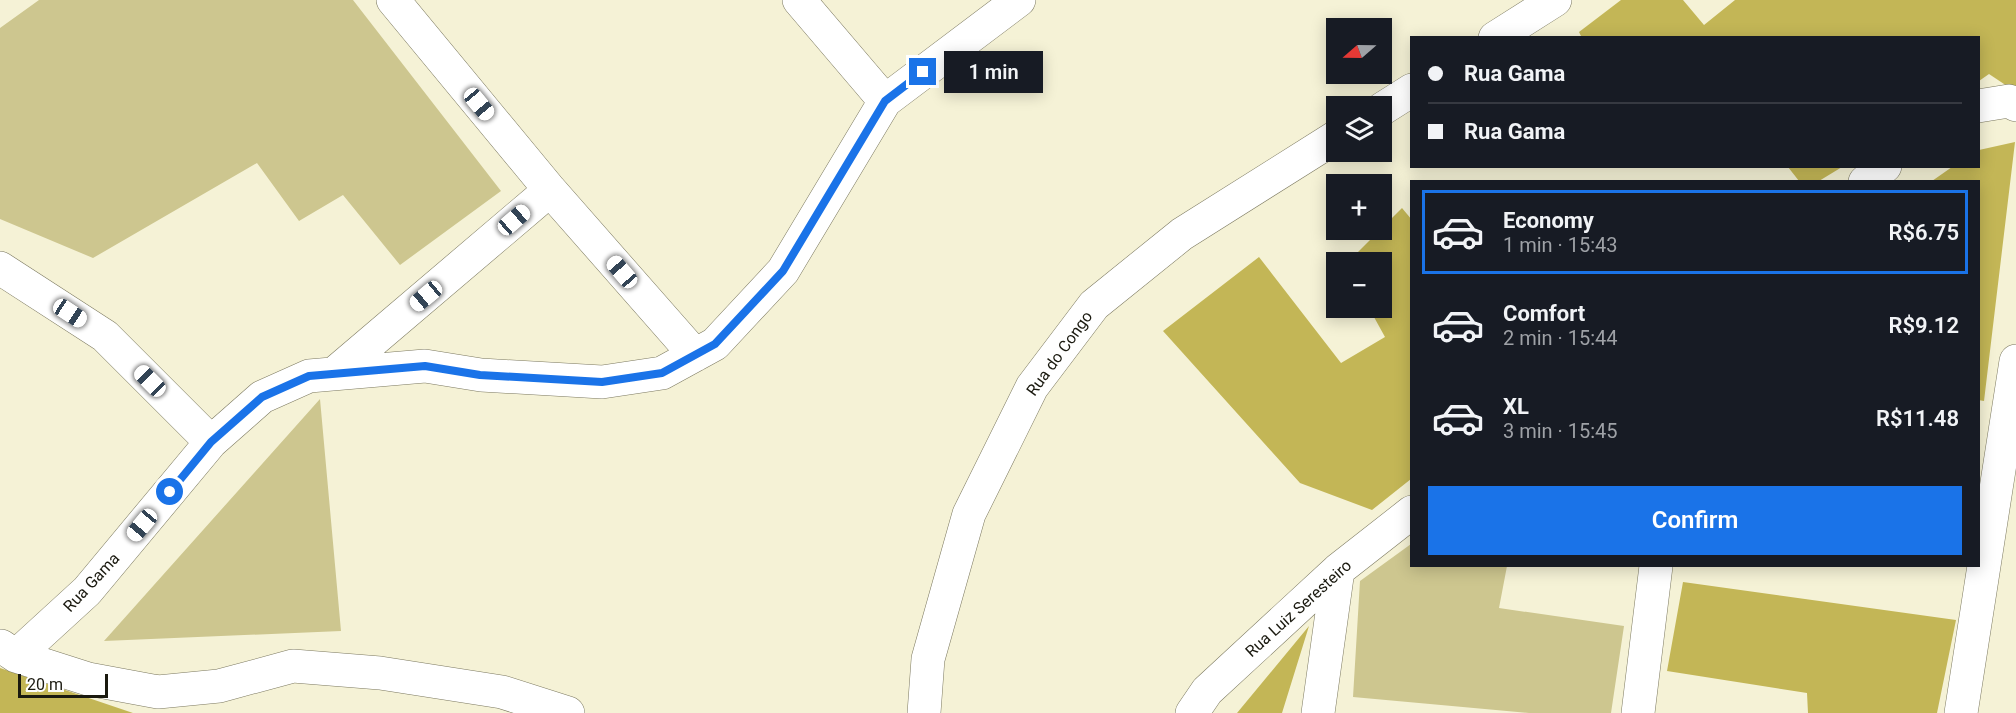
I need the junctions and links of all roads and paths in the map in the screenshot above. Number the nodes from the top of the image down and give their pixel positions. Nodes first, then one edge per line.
1 (393, 0) edge
2 (799, 0) edge
3 (1018, 0) edge
4 (1554, 0) edge
5 (1498, 36) edge
6 (1410, 91) edge
7 (885, 101) junction
8 (1392, 103) edge
9 (2016, 105) edge
10 (1980, 106) edge
11 (1326, 143) edge
12 (1882, 168) edge
13 (1868, 180) edge
14 (550, 190) junction
15 (0, 268) edge
16 (695, 355) junction
17 (2016, 361) edge
18 (336, 372) junction
19 (211, 442) junction
20 (1410, 514) edge
21 (1656, 567) edge
22 (1338, 570) junction
23 (8, 651) edge
24 (568, 713) edge
25 (924, 713) edge
26 (1192, 713) edge
27 (1318, 713) edge
28 (1638, 713) edge
29 (1961, 713) edge

1 - 14 street
2 - 7 street
3 - 7 street, Rua Gama
4 - 5 street
6 - 8 street
7 - 16 street, Rua Gama
9 - 10 street
11 - 25 street, Rua do Congo
12 - 13 street
14 - 16 street
14 - 18 street
15 - 19 street
16 - 18 street, Rua Gama
17 - 29 street
18 - 19 street, Rua Gama
19 - 23 street, Rua Gama
20 - 22 street, Rua Luiz Seresteiro
21 - 28 street
22 - 26 street, Rua Luiz Seresteiro
22 - 27 street
23 - 24 street

